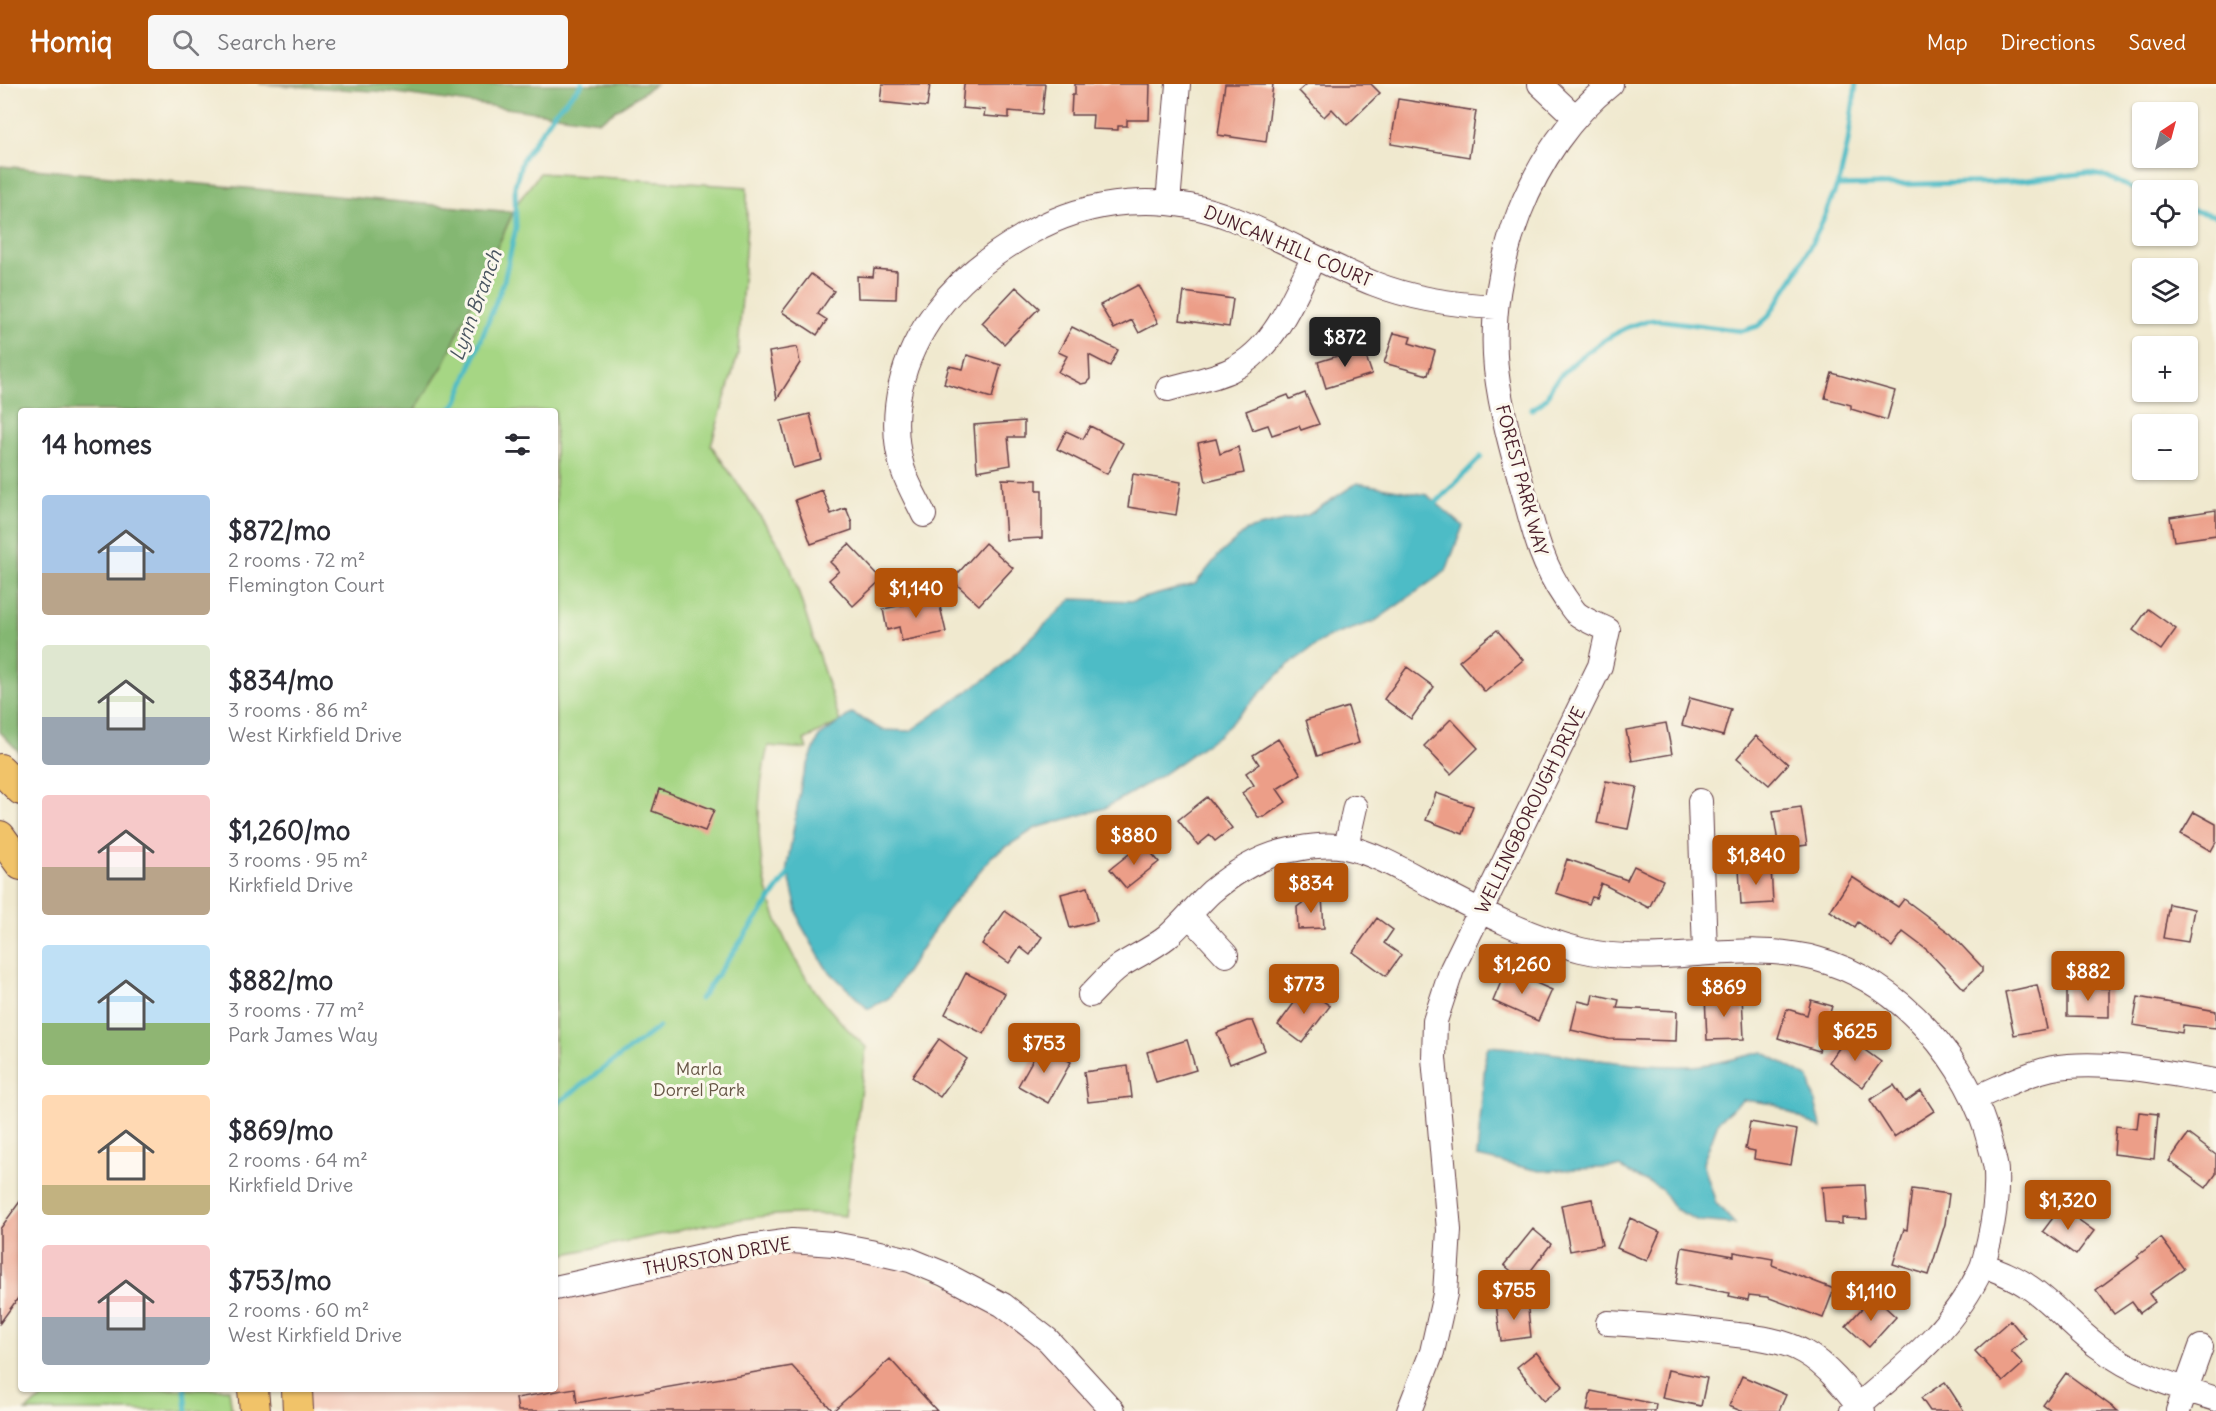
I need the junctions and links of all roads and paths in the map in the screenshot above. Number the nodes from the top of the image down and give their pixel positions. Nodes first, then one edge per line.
1 (1178, 84) edge
2 (1540, 84) edge
3 (1611, 84) edge
4 (1575, 117) junction
5 (1168, 203) junction
6 (1314, 257) junction
7 (1496, 307) junction
8 (1168, 389) dead end
9 (924, 515) dead end
10 (1608, 630) joint
11 (0, 769) edge
12 (18, 787) edge
13 (1700, 801) dead end
14 (1355, 807) dead end
15 (0, 837) edge
16 (1346, 847) junction
17 (18, 861) edge
18 (1482, 911) junction
19 (1189, 915) junction
20 (1705, 953) junction
21 (1226, 955) dead end
22 (1090, 995) dead end
23 (2216, 1081) edge
24 (1975, 1098) junction
25 (1983, 1265) junction
26 (558, 1287) edge
27 (1608, 1323) dead end
28 (2201, 1347) dead end
29 (254, 1392) edge
30 (297, 1392) edge
31 (2216, 1399) edge
32 (2181, 1400) edge
33 (1858, 1409) edge
34 (255, 1411) edge
35 (298, 1411) edge
36 (1113, 1411) edge
37 (1409, 1411) edge

1 - 5 street
2 - 4 street
3 - 4 street, FOREST PARK WAY
4 - 7 street, FOREST PARK WAY
5 - 6 street, DUNCAN HILL COURT
5 - 9 street, DUNCAN HILL COURT
6 - 7 street, DUNCAN HILL COURT
6 - 8 street
7 - 10 street, FOREST PARK WAY
10 - 18 street, WELLINGBOROUGH DRIVE
11 - 12 main road
13 - 20 street
14 - 16 street
15 - 17 main road
16 - 18 street
16 - 19 street
18 - 20 street
18 - 37 street, WELLINGBOROUGH DRIVE
19 - 21 street
19 - 22 street
20 - 24 street
23 - 24 street
24 - 25 street
25 - 32 street
25 - 33 street
26 - 36 street, THURSTON DRIVE
27 - 33 street
28 - 32 street
29 - 34 main road
30 - 35 main road
31 - 32 street

